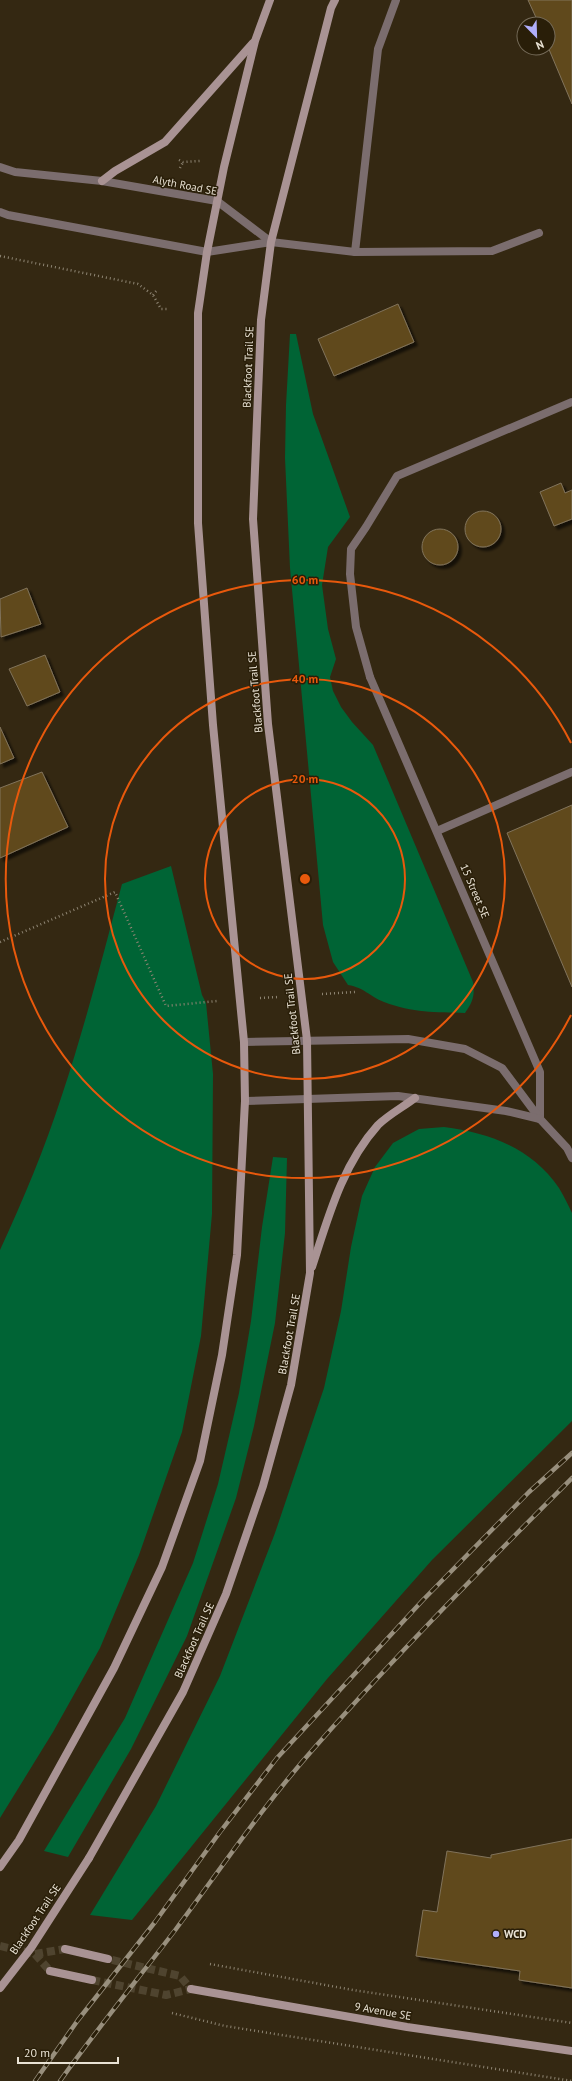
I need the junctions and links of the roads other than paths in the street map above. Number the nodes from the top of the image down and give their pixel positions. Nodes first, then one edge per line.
1 (270, 0) edge
2 (335, 0) edge
3 (396, 0) edge
4 (255, 41) junction
5 (0, 167) edge
6 (102, 181) junction
7 (217, 201) junction
8 (0, 212) edge
9 (539, 233) dead end
10 (271, 242) junction
11 (207, 252) junction
12 (355, 252) junction
13 (572, 402) edge
14 (572, 772) edge
15 (436, 831) junction
16 (307, 1040) junction
17 (244, 1042) junction
18 (307, 1098) junction
19 (415, 1098) junction
20 (245, 1101) junction
21 (540, 1119) junction
22 (572, 1158) edge
23 (310, 1273) junction
24 (0, 1867) edge
25 (65, 1949) tunnel mouth
26 (108, 1959) tunnel mouth
27 (50, 1971) tunnel mouth
28 (92, 1980) tunnel mouth
29 (0, 1988) edge
30 (191, 1989) dead end
31 (572, 2051) edge

1 - 4 main road
2 - 10 main road, Blackfoot Trail SE
3 - 12 street
4 - 6 main road
4 - 7 main road
5 - 6 street, Alyth Road SE
6 - 7 street, Alyth Road SE
7 - 10 street, Alyth Road SE
7 - 11 main road
8 - 11 street
9 - 12 street
10 - 11 street
10 - 12 street
10 - 16 main road, Blackfoot Trail SE
11 - 17 main road
13 - 15 street, 15 Street SE
14 - 15 street
15 - 21 street, 15 Street SE
16 - 17 street
16 - 18 main road, Blackfoot Trail SE
16 - 21 street
17 - 20 main road
18 - 19 street
18 - 20 street
18 - 23 main road, Blackfoot Trail SE
19 - 21 street
19 - 23 main road
20 - 24 main road
21 - 22 street
23 - 29 main road, Blackfoot Trail SE, bridge
25 - 26 main road
27 - 28 main road
30 - 31 main road, 9 Avenue SE

